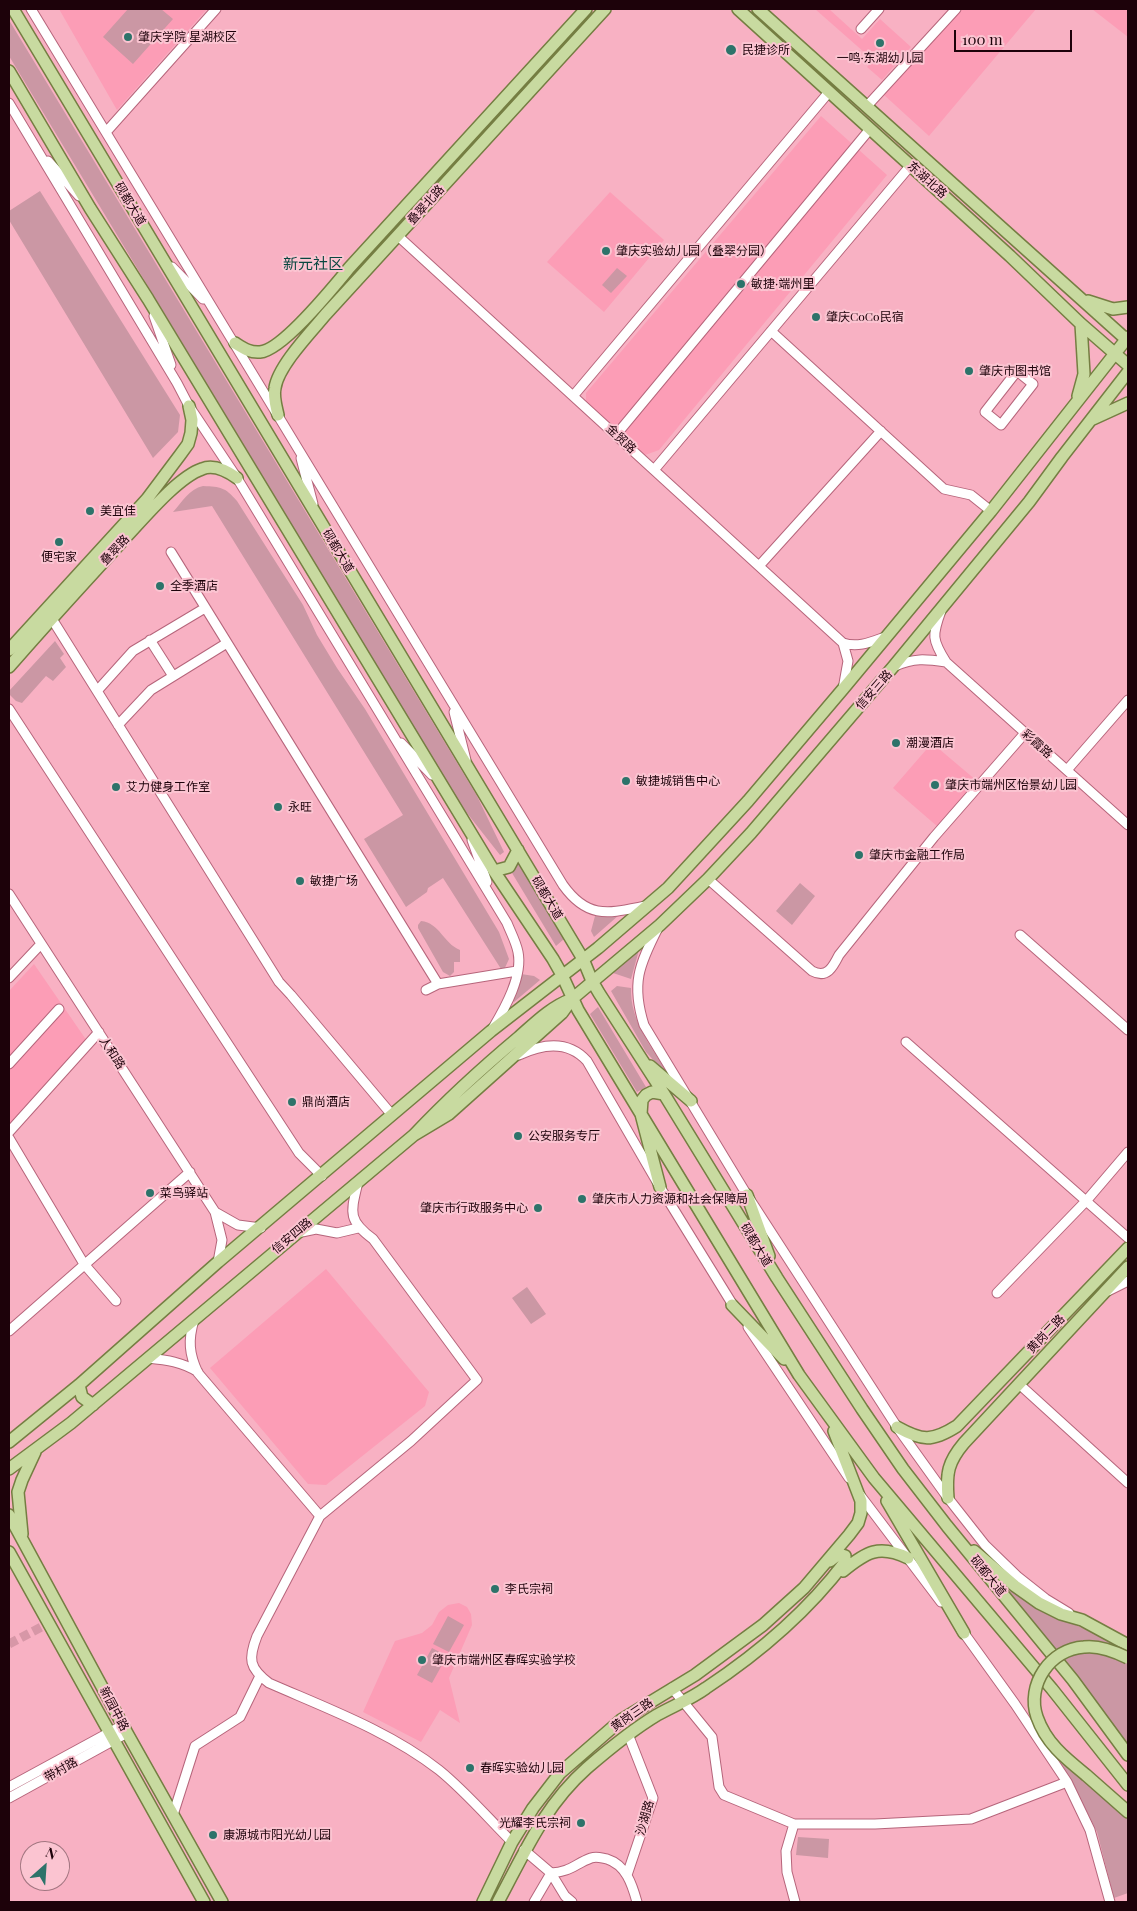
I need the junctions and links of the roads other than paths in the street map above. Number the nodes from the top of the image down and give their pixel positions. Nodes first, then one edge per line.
1 (12, 9) edge
2 (31, 9) edge
3 (216, 9) edge
4 (586, 9) edge
5 (605, 9) edge
6 (738, 9) edge
7 (758, 9) edge
8 (879, 9) edge
9 (956, 9) edge
10 (860, 29) dead end
11 (9, 71) edge
12 (829, 92) junction
13 (9, 103) edge
14 (867, 106) junction
15 (870, 129) junction
16 (107, 131) junction
17 (32, 144) junction
18 (911, 165) junction
19 (90, 208) junction
20 (398, 236) junction
21 (162, 257) junction
22 (1079, 297) junction
23 (148, 299) junction
24 (1128, 307) edge
25 (213, 310) junction
26 (1098, 314) junction
27 (1081, 324) junction
28 (771, 331) junction
29 (290, 332) junction
30 (1128, 339) edge
31 (235, 343) junction
32 (299, 347) junction
33 (1115, 354) junction
34 (1128, 365) edge
35 (1017, 371) joint
36 (1128, 372) edge
37 (177, 383) junction
38 (1087, 388) junction
39 (574, 395) junction
40 (1076, 402) junction
41 (1105, 402) junction
42 (1128, 403) edge
43 (189, 406) junction
44 (278, 415) junction
45 (1091, 419) junction
46 (881, 431) junction
47 (616, 435) junction
48 (298, 449) junction
49 (654, 470) junction
50 (165, 474) junction
51 (237, 478) junction
52 (173, 488) junction
53 (991, 510) junction
54 (315, 514) junction
55 (171, 552) dead end
56 (759, 566) junction
57 (944, 605) junction
58 (205, 608) junction
59 (52, 618) junction
60 (885, 637) junction
61 (150, 640) junction
62 (227, 643) junction
63 (843, 643) junction
64 (9, 650) edge
65 (946, 662) junction
66 (9, 667) edge
67 (894, 667) junction
68 (173, 676) junction
69 (843, 689) junction
70 (97, 691) junction
71 (1128, 700) edge
72 (452, 701) junction
73 (9, 709) edge
74 (118, 725) junction
75 (390, 733) junction
76 (1025, 733) junction
77 (469, 770) junction
78 (1067, 770) junction
79 (442, 784) junction
80 (466, 824) junction
81 (1128, 825) edge
82 (518, 850) junction
83 (494, 871) junction
84 (708, 878) junction
85 (668, 888) junction
86 (9, 894) edge
87 (494, 901) junction
88 (683, 904) junction
89 (647, 906) junction
90 (660, 925) junction
91 (1020, 935) dead end
92 (41, 944) junction
93 (583, 959) junction
94 (517, 971) junction
95 (562, 975) junction
96 (9, 978) edge
97 (592, 982) junction
98 (438, 984) junction
99 (426, 990) dead end
100 (572, 999) junction
101 (59, 1009) dead end
102 (1128, 1030) edge
103 (491, 1031) junction
104 (99, 1032) junction
105 (906, 1042) dead end
106 (473, 1047) junction
107 (639, 1056) junction
108 (510, 1059) junction
109 (487, 1063) junction
110 (9, 1064) edge
111 (664, 1094) junction
112 (691, 1101) junction
113 (641, 1114) junction
114 (392, 1115) junction
115 (9, 1132) edge
116 (414, 1135) junction
117 (9, 1138) edge
118 (1128, 1152) edge
119 (190, 1172) junction
120 (322, 1176) junction
121 (359, 1180) junction
122 (660, 1187) junction
123 (747, 1195) junction
124 (1087, 1200) junction
125 (215, 1212) junction
126 (261, 1228) junction
127 (358, 1228) junction
128 (294, 1234) junction
129 (1128, 1238) edge
130 (1128, 1248) edge
131 (218, 1262) junction
132 (84, 1264) junction
133 (1128, 1267) edge
134 (777, 1278) junction
135 (1128, 1281) edge
136 (997, 1293) dead end
137 (1104, 1293) junction
138 (116, 1302) dead end
139 (732, 1305) junction
140 (194, 1320) junction
141 (9, 1331) edge
142 (148, 1358) junction
143 (198, 1372) junction
144 (799, 1375) junction
145 (79, 1384) junction
146 (1019, 1384) junction
147 (93, 1404) junction
148 (828, 1415) junction
149 (963, 1420) junction
150 (897, 1427) junction
151 (27, 1429) junction
152 (973, 1432) junction
153 (9, 1434) edge
154 (9, 1442) edge
155 (36, 1450) junction
156 (9, 1469) edge
157 (874, 1478) junction
158 (1128, 1483) edge
159 (857, 1491) junction
160 (948, 1498) junction
161 (9, 1515) edge
162 (320, 1516) junction
163 (947, 1526) junction
164 (22, 1538) junction
165 (9, 1552) edge
166 (908, 1558) junction
167 (822, 1566) junction
168 (830, 1582) junction
169 (1082, 1620) junction
170 (964, 1633) junction
171 (1128, 1645) edge
172 (1128, 1658) edge
173 (260, 1676) junction
174 (672, 1688) junction
175 (683, 1701) junction
176 (125, 1729) junction
177 (628, 1734) junction
178 (111, 1737) junction
179 (1128, 1755) edge
180 (1067, 1782) junction
181 (1128, 1785) edge
182 (9, 1787) edge
183 (9, 1798) edge
184 (1128, 1812) edge
185 (173, 1815) junction
186 (794, 1824) junction
187 (512, 1842) junction
188 (524, 1850) junction
189 (551, 1873) junction
190 (627, 1875) junction
191 (204, 1902) edge
192 (222, 1902) edge
193 (483, 1902) edge
194 (498, 1902) edge
195 (534, 1902) edge
196 (572, 1902) edge
197 (637, 1902) edge
198 (795, 1902) edge
199 (1110, 1902) edge

1 - 21 main road, 砚都大道
2 - 16 street, 砚都大道
3 - 16 street
4 - 29 main road, 叠翠北路
5 - 20 main road, 叠翠北路
6 - 12 main road, 东湖北路
7 - 14 main road, 东湖北路
8 - 10 street
9 - 14 street
11 - 19 main road, 砚都大道
12 - 15 main road, 东湖北路
12 - 39 street
13 - 17 street
14 - 22 main road, 东湖北路
15 - 18 main road, 东湖北路
15 - 47 street
16 - 25 street, 砚都大道
17 - 19 street
17 - 37 street
18 - 27 main road, 东湖北路
18 - 28 street
19 - 23 main road, 砚都大道
20 - 32 main road, 叠翠北路
20 - 39 street, 金贸路
21 - 25 street
21 - 54 main road, 砚都大道
22 - 24 main road
22 - 26 main road, 东湖北路
23 - 37 street
23 - 79 main road, 砚都大道
25 - 31 street, 砚都大道
26 - 27 main road
26 - 30 main road, 东湖北路
27 - 33 main road, 东湖北路
27 - 40 main road
28 - 46 street
28 - 49 street
29 - 31 main road, 叠翠北路
29 - 32 main road
30 - 33 main road, 信安三路
31 - 44 street, 砚都大道
32 - 44 main road, 叠翠北路
33 - 34 main road, 东湖北路
33 - 38 main road, 信安三路
35 - 35 street
36 - 41 main road, 信安三路
37 - 43 street
38 - 40 main road, 信安三路
38 - 41 main road
39 - 47 street, 金贸路
40 - 53 main road, 信安三路
41 - 45 main road, 信安三路
42 - 45 main road
43 - 50 main road, 叠翠路
43 - 51 street
44 - 48 street, 砚都大道
45 - 57 main road, 信安三路
46 - 53 street
46 - 56 street
47 - 49 street, 金贸路
48 - 54 street
48 - 72 street, 砚都大道
49 - 56 street, 金贸路
50 - 52 main road
50 - 64 main road, 叠翠路
51 - 52 main road, 叠翠路
51 - 75 street
52 - 59 main road, 叠翠路
53 - 60 main road, 信安三路
54 - 77 main road, 砚都大道
55 - 58 street
56 - 63 street, 金贸路
57 - 65 street, 彩霞路
57 - 67 main road, 信安三路
58 - 61 street
58 - 62 street
59 - 66 main road, 叠翠路
59 - 70 street
60 - 63 street
60 - 69 main road, 信安三路
61 - 68 street
61 - 70 street
62 - 68 street
62 - 98 street
63 - 69 street
65 - 67 street
65 - 76 street, 彩霞路
67 - 84 main road, 信安三路
68 - 74 street
69 - 85 main road, 信安三路
70 - 74 street
71 - 78 street
72 - 77 street
72 - 89 street, 砚都大道
73 - 120 street
74 - 114 street
75 - 79 street
75 - 87 street
76 - 78 street, 彩霞路
76 - 84 street
77 - 82 main road, 砚都大道
78 - 81 street, 彩霞路
79 - 80 main road, 砚都大道
80 - 83 main road, 砚都大道
80 - 87 street
82 - 83 main road
82 - 93 main road, 砚都大道
83 - 95 main road, 砚都大道
84 - 88 main road, 信安三路
85 - 88 main road
85 - 89 main road, 信安三路
86 - 92 street, 人和路
87 - 94 street
88 - 90 main road, 信安三路
89 - 93 main road, 信安三路
90 - 97 main road, 信安三路
90 - 112 street
91 - 102 street
92 - 96 street
92 - 104 street, 人和路
93 - 95 main road, 信安三路
93 - 97 main road, 砚都大道
94 - 98 street
94 - 103 street
95 - 100 main road, 砚都大道
95 - 103 main road
97 - 100 main road, 信安三路
97 - 107 main road, 砚都大道
98 - 99 street
100 - 108 main road
100 - 109 main road, 信安四路
100 - 113 main road, 砚都大道
101 - 110 street
103 - 106 main road
104 - 115 street
104 - 119 street, 人和路
105 - 124 street
106 - 109 main road
106 - 114 main road
107 - 111 main road, 砚都大道
107 - 112 main road
108 - 116 main road
108 - 122 street
109 - 116 main road, 信安四路
111 - 113 main road
111 - 134 main road, 砚都大道
112 - 123 street
113 - 122 main road
113 - 144 main road, 砚都大道
114 - 120 main road
116 - 121 main road, 信安四路
117 - 132 street
118 - 124 street
119 - 125 street, 人和路
119 - 132 street
120 - 126 main road
121 - 127 street
121 - 128 main road, 信安四路
122 - 139 street
123 - 134 main road
123 - 150 street
124 - 129 street
124 - 136 street
125 - 126 street
125 - 131 street
126 - 131 main road
127 - 128 street
127 - 162 street
128 - 140 main road, 信安四路
130 - 149 main road, 黄岗二路
131 - 145 main road
132 - 138 street
132 - 141 street
133 - 137 main road, 黄岗二路
134 - 163 main road, 砚都大道
135 - 137 street
137 - 146 main road, 黄岗二路
139 - 144 main road
139 - 159 street
140 - 142 main road, 信安四路
140 - 143 street
142 - 143 street
142 - 147 main road, 信安四路
143 - 162 street
144 - 148 main road, 砚都大道
145 - 147 main road
145 - 151 main road
146 - 152 main road, 黄岗二路
146 - 158 street
147 - 155 main road, 信安四路
148 - 157 main road, 砚都大道
148 - 159 main road, 黄岗三路
149 - 150 main road, 黄岗二路
149 - 152 main road
150 - 160 street
151 - 153 main road
151 - 154 main road
152 - 160 main road, 黄岗二路
155 - 156 main road, 信安四路
155 - 164 main road
157 - 170 main road
157 - 181 main road, 砚都大道
159 - 166 street
159 - 167 main road, 黄岗三路
160 - 169 street
161 - 164 main road, 新园中路
162 - 173 street
163 - 169 main road
163 - 179 main road, 砚都大道
164 - 176 main road, 新园中路
165 - 178 main road, 新园中路
166 - 168 main road
166 - 170 street
167 - 168 main road
167 - 174 main road, 黄岗三路
168 - 175 main road, 黄岗三路
169 - 171 main road
170 - 180 street
172 - 184 main road, bridge
173 - 185 street
173 - 187 street
174 - 175 street
174 - 187 main road, 黄岗三路
175 - 177 main road, 黄岗三路
175 - 186 street
176 - 178 street
176 - 185 main road, 新园中路
177 - 188 main road, 黄岗三路
177 - 190 street, 沙湖路
178 - 182 street, 带村路
178 - 183 street, 带村路
178 - 191 main road, 新园中路
180 - 186 street
180 - 199 street
185 - 192 main road, 新园中路
186 - 198 street
187 - 193 main road, 黄岗三路
188 - 189 street
188 - 194 main road, 黄岗三路
189 - 190 street
189 - 195 street
189 - 196 street
190 - 197 street

